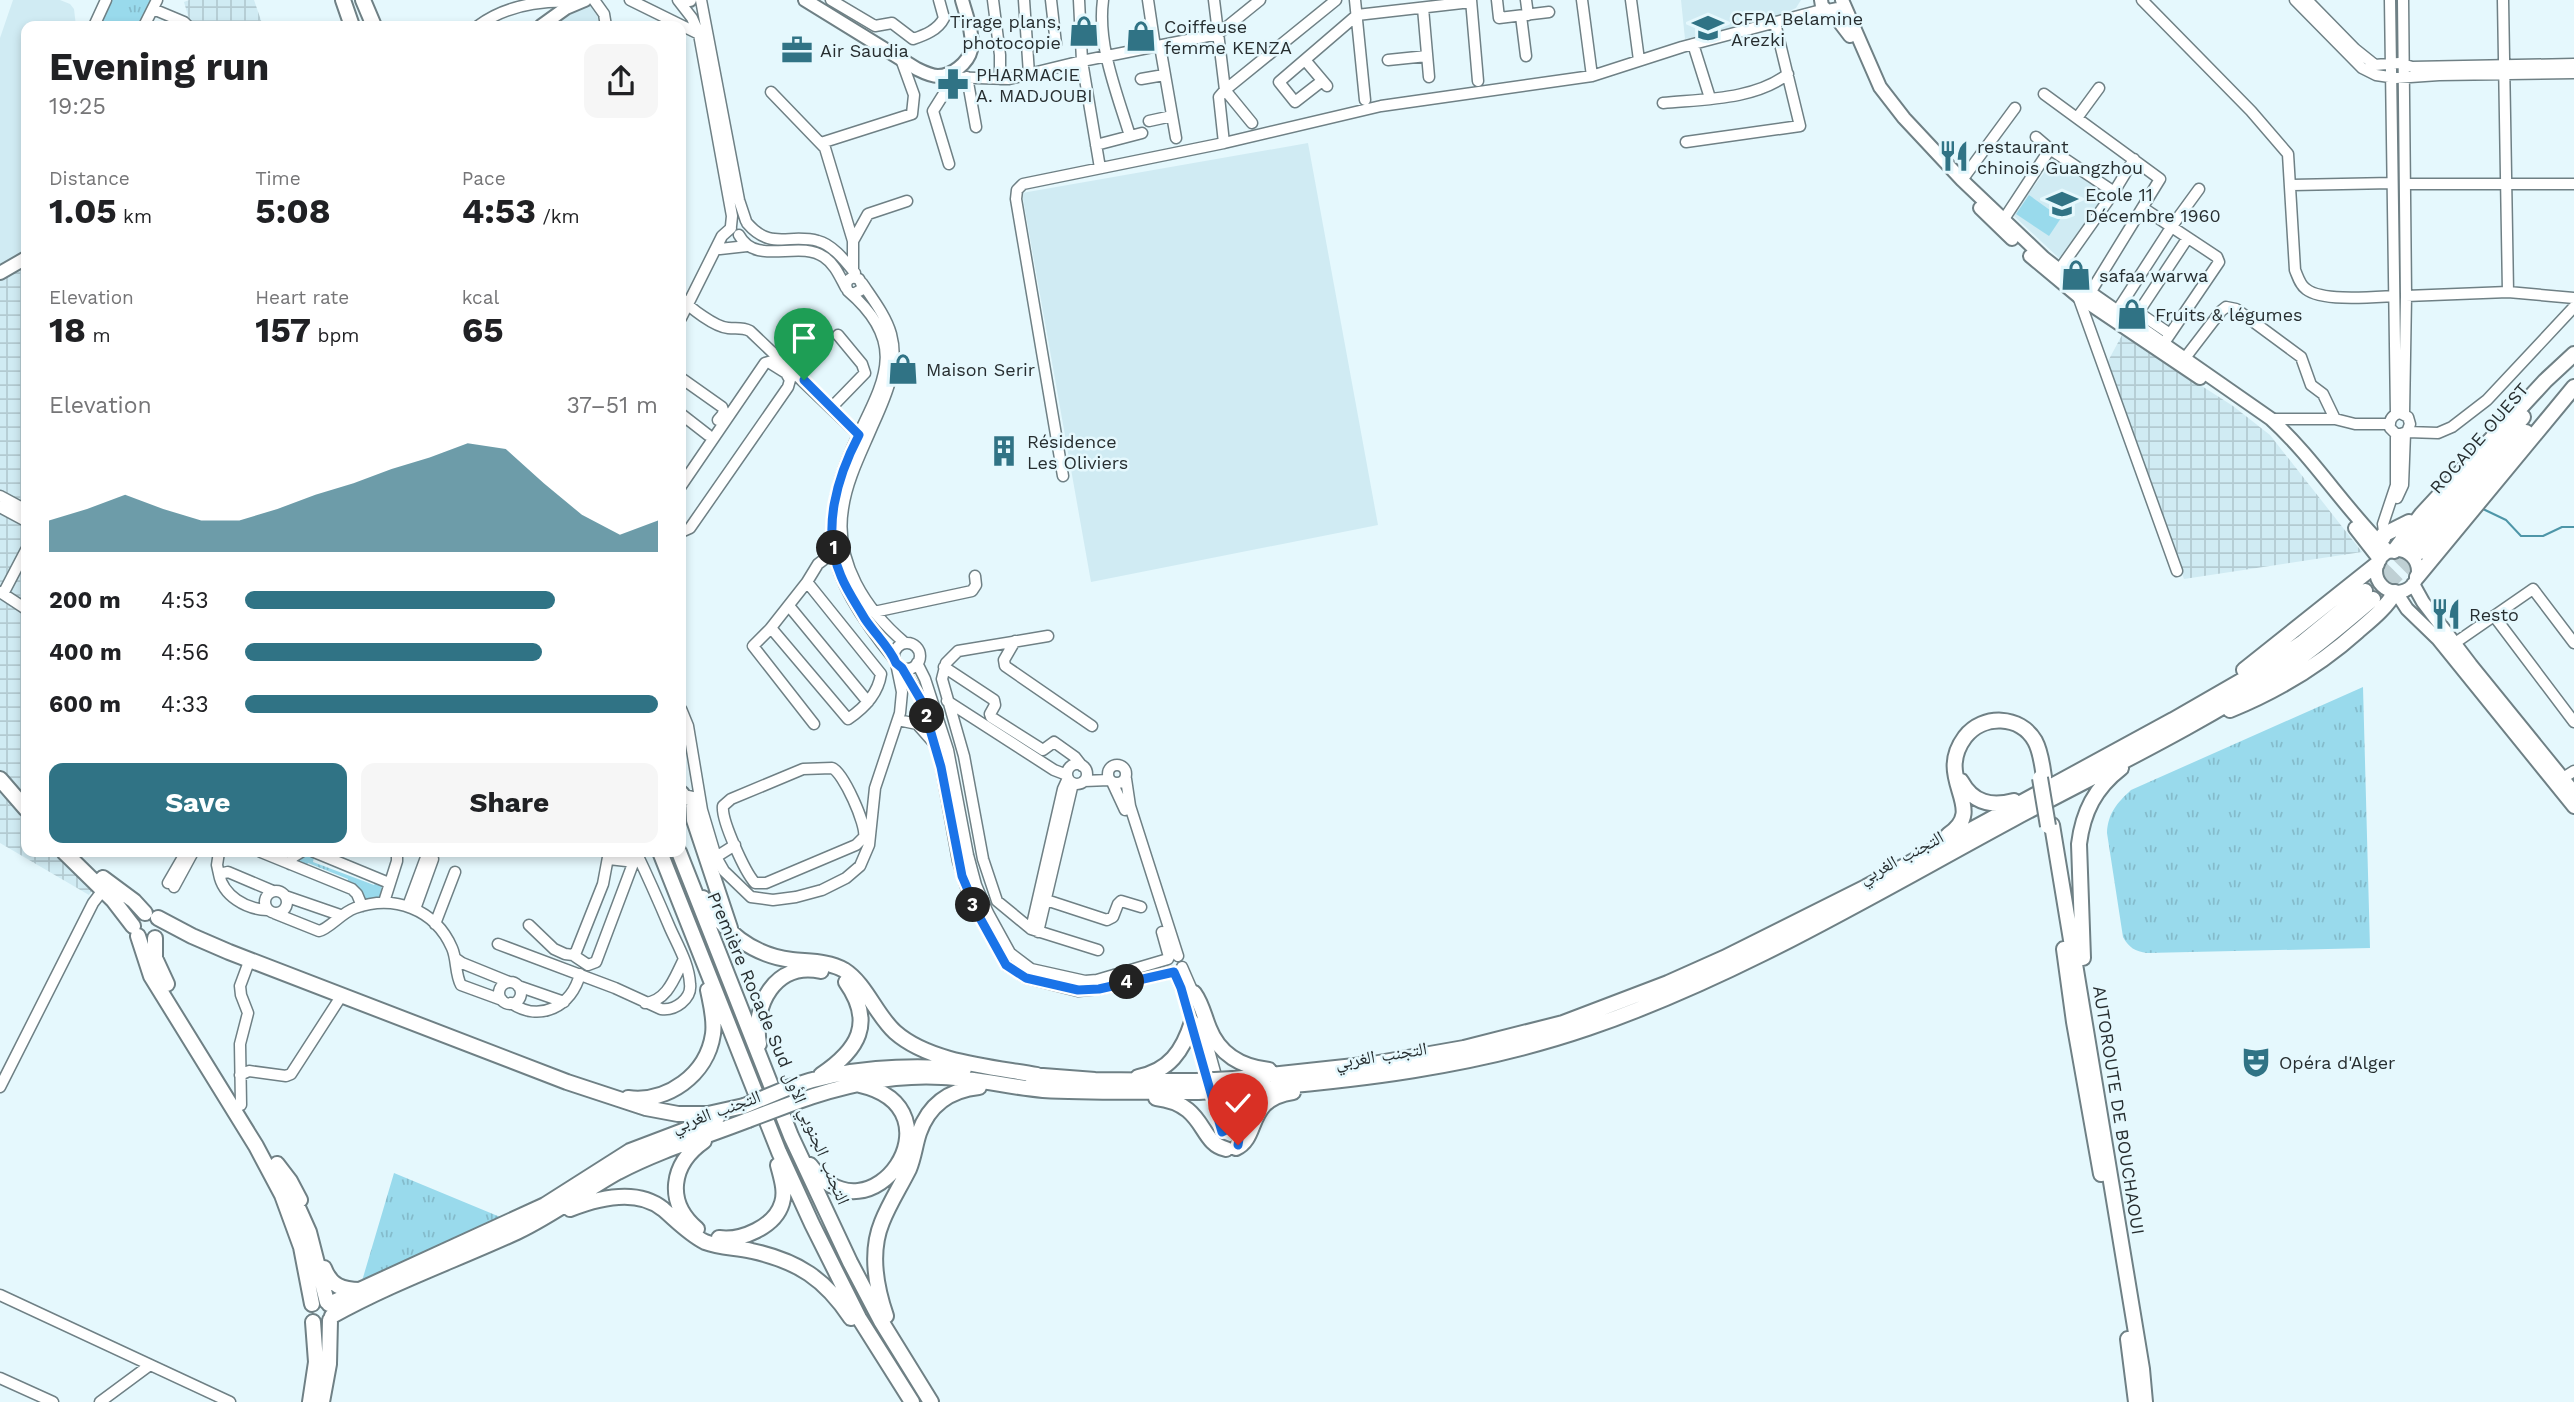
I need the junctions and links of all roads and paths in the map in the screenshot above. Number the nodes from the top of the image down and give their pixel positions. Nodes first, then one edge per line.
1 (106, 0) edge
2 (343, 0) edge
3 (363, 0) edge
4 (594, 0) edge
5 (630, 0) edge
6 (679, 0) edge
7 (690, 0) edge
8 (701, 0) edge
9 (805, 0) edge
10 (831, 0) edge
11 (939, 0) edge
12 (962, 0) edge
13 (993, 0) edge
14 (1024, 0) edge
15 (1051, 0) edge
16 (1079, 0) edge
17 (1103, 0) edge
18 (1148, 0) edge
19 (1214, 0) edge
20 (1260, 0) edge
21 (1336, 0) edge
22 (1355, 0) edge
23 (1497, 0) edge
24 (1526, 0) edge
25 (1582, 0) edge
26 (1631, 0) edge
27 (1842, 0) edge
28 (2142, 0) edge
29 (2295, 0) edge
30 (2307, 0) edge
31 (2390, 0) edge
32 (2403, 0) edge
33 (2503, 0) edge
34 (582, 1) edge
35 (1471, 1) edge
36 (155, 4) edge
37 (1403, 5) edge
38 (1825, 6) edge
39 (1423, 8) junction
40 (1549, 12) dead end
41 (1357, 15) junction
42 (1524, 15) junction
43 (96, 21) edge
44 (146, 21) edge
45 (182, 21) edge
46 (350, 21) edge
47 (371, 21) edge
48 (485, 21) edge
49 (547, 21) edge
50 (605, 21) edge
51 (673, 21) edge
52 (1774, 23) junction
53 (686, 28) edge
54 (699, 34) junction
55 (1219, 34) junction
56 (1055, 44) dead end
57 (1693, 44) junction
58 (1157, 46) junction
59 (1107, 56) junction
60 (1427, 56) junction
61 (1526, 57) dead end
62 (901, 59) junction
63 (1305, 60) junction
64 (1388, 60) dead end
65 (1639, 60) junction
66 (1082, 61) junction
67 (2390, 64) junction
68 (2574, 64) edge
69 (2404, 65) junction
70 (2505, 69) junction
71 (2574, 73) edge
72 (1029, 74) junction
73 (1164, 75) junction
74 (1788, 75) junction
75 (955, 76) junction
76 (967, 76) junction
77 (1592, 76) junction
78 (937, 77) junction
79 (1429, 77) dead end
80 (2405, 77) junction
81 (2390, 78) junction
82 (1000, 79) junction
83 (1141, 79) dead end
84 (1478, 81) dead end
85 (2099, 88) dead end
86 (1225, 90) junction
87 (771, 92) dead end
88 (2044, 94) dead end
89 (1710, 99) junction
90 (1364, 100) dead end
91 (1663, 103) dead end
92 (2015, 108) dead end
93 (1172, 116) junction
94 (2077, 118) junction
95 (1149, 121) dead end
96 (1252, 123) dead end
97 (976, 127) dead end
98 (1142, 133) dead end
99 (1130, 136) junction
100 (2036, 137) dead end
101 (1176, 138) dead end
102 (1686, 142) dead end
103 (821, 143) junction
104 (1224, 143) junction
105 (1096, 145) junction
106 (2050, 149) junction
107 (2134, 159) junction
108 (950, 164) dead end
109 (1100, 168) junction
110 (1962, 180) junction
111 (2506, 183) junction
112 (2392, 184) junction
113 (2405, 184) junction
114 (2574, 184) edge
115 (2292, 185) junction
116 (2199, 189) dead end
117 (2113, 192) junction
118 (907, 201) dead end
119 (2143, 208) junction
120 (2004, 219) junction
121 (747, 222) junction
122 (2172, 226) junction
123 (734, 231) junction
124 (2187, 239) junction
125 (853, 241) junction
126 (747, 246) junction
127 (717, 251) junction
128 (21, 261) edge
129 (2059, 270) junction
130 (0, 273) edge
131 (858, 277) junction
132 (847, 290) junction
133 (2508, 292) junction
134 (2084, 295) junction
135 (2394, 295) junction
136 (2406, 295) junction
137 (2574, 298) edge
138 (686, 300) edge
139 (686, 303) edge
140 (2120, 307) junction
141 (2574, 307) edge
142 (2138, 313) junction
143 (838, 335) dead end
144 (2167, 339) junction
145 (2574, 355) edge
146 (2185, 358) junction
147 (774, 360) junction
148 (2574, 379) edge
149 (686, 382) edge
150 (2574, 387) edge
151 (831, 408) junction
152 (2403, 416) junction
153 (686, 418) edge
154 (2271, 419) junction
155 (2335, 419) junction
156 (2389, 424) junction
157 (2452, 427) junction
158 (2403, 433) junction
159 (708, 435) junction
160 (859, 435) junction
161 (686, 468) edge
162 (1063, 476) dead end
163 (686, 479) edge
164 (0, 496) edge
165 (0, 507) edge
166 (21, 507) edge
167 (2422, 514) junction
168 (21, 518) edge
169 (686, 530) edge
170 (2383, 535) junction
171 (834, 552) junction
172 (2386, 556) junction
173 (21, 559) edge
174 (2177, 571) dead end
175 (975, 576) dead end
176 (2415, 581) junction
177 (807, 582) junction
178 (2396, 592) junction
179 (2, 593) edge
180 (2369, 595) tunnel mouth
181 (21, 606) edge
182 (789, 606) junction
183 (2407, 609) junction
184 (874, 612) junction
185 (2376, 615) junction
186 (2494, 616) junction
187 (771, 628) junction
188 (1048, 636) dead end
189 (1015, 641) junction
190 (905, 643) junction
191 (2455, 643) junction
192 (2574, 643) edge
193 (897, 663) junction
194 (917, 663) junction
195 (877, 667) junction
196 (944, 667) junction
197 (947, 701) junction
198 (868, 702) junction
199 (2198, 713) junction
200 (898, 720) junction
201 (686, 721) edge
202 (2574, 722) edge
203 (814, 724) dead end
204 (1092, 726) dead end
205 (2174, 733) junction
206 (936, 746) junction
207 (1083, 767) junction
208 (0, 768) edge
209 (1110, 777) junction
210 (0, 779) edge
211 (1073, 779) junction
212 (1126, 779) junction
213 (2045, 780) junction
214 (2571, 781) edge
215 (21, 791) edge
216 (691, 797) edge
217 (21, 803) edge
218 (2574, 807) edge
219 (2050, 826) junction
220 (735, 845) junction
221 (69, 857) edge
222 (81, 857) edge
223 (184, 857) edge
224 (190, 857) edge
225 (218, 857) edge
226 (273, 857) edge
227 (293, 857) edge
228 (326, 857) edge
229 (397, 857) edge
230 (432, 857) edge
231 (609, 857) edge
232 (636, 857) edge
233 (636, 857) edge
234 (662, 857) edge
235 (681, 857) edge
236 (716, 858) junction
237 (290, 864) junction
238 (685, 869) junction
239 (455, 872) dead end
240 (1891, 872) junction
241 (668, 873) junction
242 (219, 874) junction
243 (389, 883) junction
244 (103, 890) junction
245 (273, 891) junction
246 (285, 895) junction
247 (1046, 900) junction
248 (384, 902) junction
249 (362, 906) junction
250 (1141, 907) dead end
251 (412, 908) junction
252 (271, 911) junction
253 (340, 915) junction
254 (151, 916) junction
255 (435, 924) junction
256 (529, 925) dead end
257 (1034, 930) junction
258 (135, 931) junction
259 (733, 936) junction
260 (155, 938) junction
261 (498, 944) dead end
262 (1098, 950) dead end
263 (573, 955) junction
264 (1172, 957) junction
265 (455, 958) junction
266 (250, 959) junction
267 (684, 959) junction
268 (1176, 971) junction
269 (580, 974) junction
270 (514, 984) junction
271 (1194, 993) junction
272 (342, 995) junction
273 (507, 1002) junction
274 (564, 1002) junction
275 (645, 1003) junction
276 (1192, 1022) junction
277 (2090, 1050) junction
278 (1291, 1074) junction
279 (240, 1075) junction
280 (818, 1077) junction
281 (1331, 1082) junction
282 (1040, 1083) junction
283 (855, 1084) junction
284 (1233, 1085) junction
285 (1109, 1086) junction
286 (0, 1087) edge
287 (774, 1093) junction
288 (756, 1094) junction
289 (605, 1095) junction
290 (241, 1105) junction
291 (746, 1113) junction
292 (725, 1129) junction
293 (1226, 1131) junction
294 (795, 1144) junction
295 (1231, 1149) junction
296 (276, 1164) junction
297 (536, 1222) junction
298 (361, 1290) junction
299 (0, 1295) edge
300 (349, 1306) junction
301 (326, 1309) junction
302 (331, 1346) junction
303 (905, 1359) junction
304 (150, 1365) junction
305 (0, 1378) edge
306 (53, 1402) edge
307 (100, 1402) edge
308 (230, 1402) edge
309 (310, 1402) edge
310 (322, 1402) edge
311 (910, 1402) edge
312 (931, 1402) edge
313 (2136, 1402) edge
314 (2145, 1402) edge

1 - 43 street
2 - 46 highway
3 - 47 highway
4 - 50 street
5 - 51 street
6 - 7 main road
6 - 54 street
8 - 121 street
9 - 62 main road
10 - 11 street
12 - 78 main road
13 - 82 street
14 - 72 street
15 - 56 street
16 - 66 street
17 - 59 street
18 - 58 street
19 - 55 street
20 - 55 street
21 - 86 street
22 - 41 street
23 - 42 street
24 - 42 street
25 - 77 street
26 - 65 street
27 - 38 main road
27 - 110 main road
28 - 115 street
29 - 81 street
30 - 67 street
31 - 67 street
32 - 69 street
33 - 70 street
34 - 48 street
34 - 49 main road
35 - 39 street
35 - 84 street
36 - 44 street
36 - 45 street
37 - 39 street
37 - 41 street
38 - 52 street
38 - 134 main road
39 - 60 street
40 - 42 street
41 - 63 street
41 - 90 street
42 - 61 street
52 - 57 street
52 - 74 street
53 - 54 street
54 - 123 street
55 - 58 street
55 - 86 street
57 - 65 street
57 - 89 street
58 - 59 street
58 - 73 street
59 - 66 street
59 - 99 street
60 - 64 street
60 - 79 street
62 - 78 main road
62 - 103 street
63 - 63 street
65 - 77 street
66 - 72 street
66 - 105 street
67 - 69 street
67 - 81 street
68 - 70 street
69 - 70 street
69 - 80 street
70 - 71 street
70 - 80 street
70 - 111 street
72 - 82 street
73 - 83 street
73 - 93 street
74 - 89 street
74 - 102 street
75 - 76 street
75 - 78 street
75 - 108 street
76 - 82 street
76 - 97 street
77 - 104 street
80 - 81 street
80 - 113 street
81 - 112 street
85 - 94 street
86 - 96 street
86 - 104 street
87 - 103 street
88 - 94 street
89 - 91 street
92 - 110 street
93 - 95 street
93 - 101 street
94 - 107 street
98 - 99 street
99 - 105 street
100 - 106 street
103 - 125 street
104 - 109 street
105 - 109 street
106 - 117 street
106 - 120 street
107 - 117 street
107 - 119 street
109 - 162 street
110 - 120 main road
111 - 113 street
111 - 114 street
111 - 133 street
112 - 113 street
112 - 113 street
112 - 115 street
112 - 135 street
113 - 136 street
115 - 135 street
116 - 122 street
117 - 129 street
118 - 125 street
119 - 122 street
119 - 134 street
120 - 129 main road
121 - 123 street
121 - 131 street
122 - 124 street
122 - 140 street
123 - 126 street
123 - 127 street
124 - 142 street
124 - 144 street
125 - 131 street
126 - 127 street
126 - 132 street
127 - 138 street
128 - 130 main road
129 - 134 main road
131 - 132 street
131 - 184 street
132 - 160 street
133 - 136 street
133 - 137 street
134 - 140 main road
134 - 172 main road
134 - 174 street
135 - 136 street
135 - 136 street
135 - 152 street
136 - 152 street
139 - 147 street
140 - 142 street
140 - 144 main road
141 - 157 street
142 - 144 street
143 - 151 street
144 - 146 main road
145 - 148 highway, ROCADE OUEST
145 - 167 highway
146 - 154 main road
146 - 155 street
147 - 151 street
147 - 163 street
147 - 169 street
149 - 159 street
150 - 176 highway
151 - 160 street
152 - 156 street
152 - 157 street
152 - 158 street
153 - 159 street
154 - 155 street
154 - 172 main road
155 - 156 street
156 - 158 street
157 - 158 street
158 - 170 street
159 - 161 street
160 - 171 street
164 - 166 street
165 - 168 street
167 - 170 highway
167 - 172 highway
170 - 172 street
171 - 177 street
171 - 193 street
172 - 176 main road
172 - 178 main road
172 - 199 highway
173 - 179 street
175 - 184 street
176 - 178 main road
176 - 191 main road
177 - 182 street
177 - 195 street
178 - 183 main road
178 - 185 highway
179 - 181 street
180 - 199 highway, التجنب الغربي
182 - 187 street
182 - 198 street
183 - 185 main road
183 - 218 main road
184 - 190 street
185 - 199 highway
186 - 191 street
186 - 192 street
186 - 202 street
187 - 198 street
187 - 203 street
188 - 189 street
189 - 196 street
189 - 204 street
190 - 193 street
190 - 194 street
191 - 214 main road
193 - 194 street
193 - 195 street
193 - 200 street
193 - 206 street
194 - 264 street
195 - 198 street
196 - 197 street
196 - 207 street
197 - 211 street
197 - 257 street
199 - 205 highway, التجنب الغربي
199 - 213 highway, التجنب الغربي
200 - 206 street
200 - 236 street
201 - 216 street
205 - 277 highway
205 - 281 highway, التجنب الغربي
206 - 268 street
207 - 209 street
207 - 211 street
207 - 211 street
208 - 215 highway
209 - 211 street
209 - 212 street
209 - 212 street
209 - 264 street
210 - 217 highway
211 - 247 street
211 - 257 street
212 - 264 street
213 - 213 highway
213 - 219 highway, bridge
213 - 240 highway, التجنب الغربي
213 - 240 highway
216 - 236 street
216 - 259 highway
219 - 277 highway, AUTOROUTE DE BOUCHAOUI
219 - 313 highway, AUTOROUTE DE BOUCHAOUI
220 - 220 street
220 - 236 street
221 - 244 highway
222 - 254 highway
223 - 224 street
225 - 242 street
226 - 237 street
227 - 237 street
228 - 243 street
229 - 243 street
230 - 251 street
231 - 263 street
232 - 263 street
233 - 267 street
234 - 241 highway, Première Rocade Sud التجنب الجنوبي الأول
235 - 238 highway, Première Rocade Sud التجنب الجنوبي الأول
237 - 249 street
238 - 259 highway
238 - 287 highway, Première Rocade Sud التجنب الجنوبي الأول
239 - 255 street
240 - 278 highway, التجنب الغربي
241 - 288 highway, Première Rocade Sud التجنب الجنوبي الأول
241 - 289 highway
242 - 245 street
242 - 252 street
243 - 248 street
244 - 258 highway
244 - 286 street
245 - 246 street
245 - 252 street
246 - 252 street
246 - 253 street
247 - 250 street
247 - 257 street
248 - 249 street
248 - 251 street
249 - 253 street
251 - 255 street
252 - 253 street
254 - 258 highway
254 - 260 highway
254 - 266 highway
255 - 265 street
256 - 263 street
257 - 262 street
258 - 260 highway
258 - 301 highway
259 - 282 highway
260 - 290 highway
261 - 269 street
264 - 268 street
264 - 268 street
265 - 270 street
265 - 273 street
266 - 272 highway
266 - 279 street
267 - 275 street
267 - 275 street
268 - 271 street
268 - 276 street
269 - 274 street
269 - 275 street
270 - 273 street
270 - 273 street
270 - 274 street
271 - 278 highway
271 - 293 street
272 - 279 street
272 - 289 highway
273 - 274 street
276 - 285 highway
276 - 293 street
277 - 314 highway, AUTOROUTE DE BOUCHAOUI
278 - 284 highway, التجنب الغربي
279 - 290 street
280 - 282 highway, التجنب الغربي
280 - 287 highway
280 - 291 highway, التجنب الغربي, bridge
281 - 284 highway, التجنب الغربي
281 - 295 highway
282 - 283 highway, التجنب الغربي
282 - 285 highway, التجنب الغربي
282 - 303 highway
283 - 291 highway, التجنب الغربي, bridge
283 - 294 highway
284 - 285 highway, التجنب الغربي, bridge
285 - 295 highway
287 - 294 highway, Première Rocade Sud التجنب الجنوبي الأول
288 - 292 highway
288 - 311 highway, Première Rocade Sud التجنب الجنوبي الأول
289 - 291 highway
290 - 296 highway
291 - 292 highway, التجنب الغربي
291 - 298 highway, التجنب الغربي
292 - 297 highway, التجنب الغربي
293 - 295 street
293 - 295 street
294 - 303 highway, Première Rocade Sud التجنب الجنوبي الأول
296 - 298 highway
296 - 301 highway
297 - 300 highway, التجنب الغربي
297 - 311 highway
298 - 301 highway, التجنب الغربي
299 - 304 street
300 - 301 highway, التجنب الغربي
300 - 302 highway
301 - 302 highway
301 - 309 highway
302 - 310 highway
303 - 312 highway, Première Rocade Sud التجنب الجنوبي الأول
304 - 307 street
304 - 308 street
305 - 306 street

